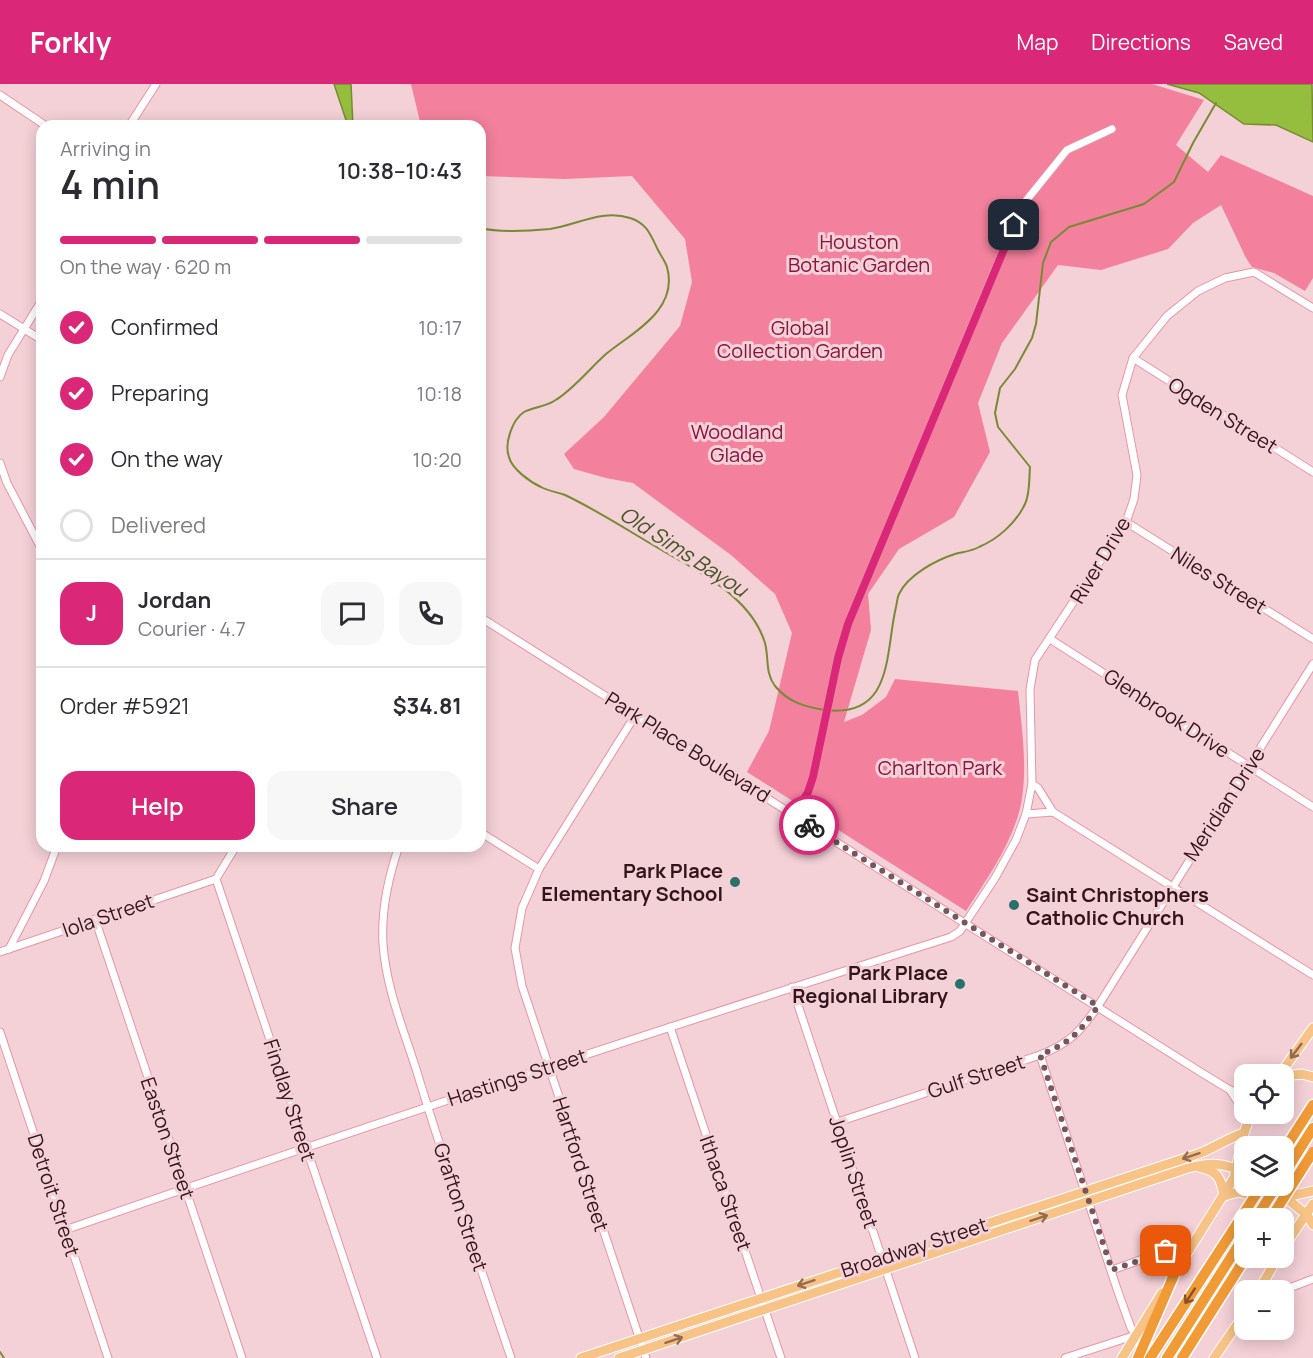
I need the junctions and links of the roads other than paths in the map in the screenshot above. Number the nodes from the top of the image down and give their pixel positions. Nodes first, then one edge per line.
1 (156, 84) edge
2 (0, 95) edge
3 (37, 120) edge
4 (133, 120) edge
5 (1112, 129) dead end
6 (1313, 308) edge
7 (36, 309) edge
8 (0, 314) edge
9 (23, 328) junction
10 (36, 336) edge
11 (1133, 358) junction
12 (0, 377) edge
13 (0, 463) edge
14 (1313, 472) edge
15 (1126, 522) junction
16 (36, 539) edge
17 (486, 621) edge
18 (1050, 639) junction
19 (1313, 639) edge
20 (1313, 664) edge
21 (636, 714) junction
22 (1249, 766) junction
23 (1032, 784) junction
24 (1313, 807) edge
25 (1053, 812) junction
26 (1026, 814) junction
27 (794, 815) junction
28 (486, 836) edge
29 (55, 852) edge
30 (232, 852) edge
31 (397, 852) edge
32 (539, 868) junction
33 (216, 879) junction
34 (1172, 886) junction
35 (95, 919) junction
36 (965, 924) junction
37 (9, 949) junction
38 (0, 952) edge
39 (1313, 975) edge
40 (792, 987) junction
41 (1098, 1006) junction
42 (670, 1027) junction
43 (1313, 1028) edge
44 (0, 1032) edge
45 (1040, 1055) junction
46 (1287, 1064) edge
47 (548, 1066) junction
48 (1294, 1075) edge
49 (1313, 1077) edge
50 (1230, 1090) junction
51 (1234, 1091) edge
52 (1313, 1105) edge
53 (428, 1107) junction
54 (838, 1122) junction
55 (1247, 1124) edge
56 (1245, 1128) junction
57 (1313, 1128) edge
58 (1244, 1136) edge
59 (1245, 1136) edge
60 (1293, 1136) edge
61 (305, 1147) junction
62 (1313, 1152) edge
63 (1294, 1158) edge
64 (1188, 1168) junction
65 (1234, 1168) edge
66 (1234, 1181) edge
67 (185, 1188) junction
68 (1085, 1191) junction
69 (1313, 1191) edge
70 (1294, 1195) edge
71 (1224, 1196) junction
72 (1255, 1196) edge
73 (1273, 1196) edge
74 (1287, 1196) edge
75 (1089, 1202) junction
76 (1313, 1204) edge
77 (1264, 1208) edge
78 (1266, 1208) edge
79 (1277, 1208) edge
80 (1307, 1215) junction
81 (1010, 1216) junction
82 (1313, 1225) edge
83 (1014, 1227) junction
84 (65, 1230) junction
85 (1294, 1233) edge
86 (1193, 1241) junction
87 (1234, 1253) edge
88 (881, 1257) junction
89 (1239, 1268) edge
90 (885, 1269) junction
91 (1112, 1270) junction
92 (1174, 1275) junction
93 (1313, 1280) edge
94 (1294, 1287) edge
95 (761, 1298) junction
96 (765, 1309) junction
97 (1234, 1329) edge
98 (1136, 1335) junction
99 (639, 1339) junction
100 (1106, 1345) junction
101 (644, 1354) edge
102 (1124, 1355) edge
103 (108, 1358) edge
104 (242, 1358) edge
105 (377, 1358) edge
106 (511, 1358) edge
107 (581, 1358) edge
108 (619, 1358) edge
109 (781, 1358) edge
110 (915, 1358) edge
111 (1065, 1358) edge
112 (1138, 1358) edge
113 (1150, 1358) edge
114 (1167, 1358) edge
115 (1182, 1358) edge
116 (1214, 1358) edge

1 - 4 street
2 - 3 street
5 - 27 street
6 - 11 street, River Drive
7 - 9 street
8 - 9 street
9 - 10 street
9 - 12 street
11 - 14 street, Ogden Street
11 - 15 street, River Drive
13 - 16 street
15 - 18 street, River Drive
15 - 19 street, Niles Street
17 - 21 street, Park Place Boulevard
18 - 22 street, Glenbrook Drive
18 - 23 street, River Drive
20 - 22 street, Meridian Drive
21 - 27 street, Park Place Boulevard
21 - 32 street, Hartford Street
22 - 24 street, Glenbrook Drive
22 - 34 street, Meridian Drive
23 - 25 street
23 - 26 street, River Drive
25 - 26 street
25 - 34 street
26 - 36 street, River Drive
27 - 36 street, Park Place Boulevard
28 - 32 street
29 - 37 street
30 - 33 street
31 - 53 street, Grafton Street
32 - 47 street, Hartford Street
33 - 35 street, Iola Street
33 - 61 street, Findlay Street
34 - 39 street
34 - 41 street, Meridian Drive
35 - 37 street, Iola Street
35 - 67 street, Easton Street
36 - 40 street, Hastings Street
36 - 41 street, Park Place Boulevard
37 - 38 street, Iola Street
40 - 42 street, Hastings Street
40 - 54 street, Joplin Street
41 - 45 street, Gulf Street
41 - 50 street, Park Place Boulevard
42 - 47 street, Hastings Street
42 - 95 street, Ithaca Street
43 -> 46 main road
44 - 84 street, Detroit Street
45 - 54 street, Gulf Street
45 - 68 street
47 - 53 street, Hastings Street
47 - 99 street, Hartford Street
48 - 49 main road
50 - 51 street, Park Place Boulevard
50 - 56 street, Park Place Boulevard
52 - 60 highway
53 - 61 street, Hastings Street
53 - 106 street, Grafton Street
54 - 88 street, Joplin Street
55 - 56 main road
56 - 58 main road
56 - 59 main road
56 -> 68 main road, Broadway Street
57 - 63 highway
61 - 67 street, Hastings Street
61 - 105 street, Findlay Street
62 - 79 highway, bridge
64 - 65 main road, Broadway Street
64 - 71 main road
64 - 75 main road, Broadway Street
66 - 71 main road
67 - 84 street, Hastings Street
67 - 104 street, Easton Street
68 - 75 street
68 - 81 main road, Broadway Street
69 - 70 main road
71 - 78 main road
71 - 86 main road
72 -> 113 highway, bridge
73 - 77 highway, bridge
74 - 80 main road
83 -> 75 main road, Broadway Street
75 - 91 street
76 - 80 main road
80 - 82 main road
80 - 85 main road
81 - 83 main road
81 - 88 main road, Broadway Street
83 - 90 main road, Broadway Street
84 - 103 street, Detroit Street
86 - 91 street
86 - 92 main road
87 - 114 highway
88 - 90 street, Joplin Street
88 -> 95 main road, Broadway Street
89 - 115 highway
90 - 96 main road, Broadway Street
90 - 110 street, Joplin Street
91 - 98 street
92 - 98 main road
92 - 112 highway
93 - 94 street
95 - 96 street, Ithaca Street
95 - 99 main road, Broadway Street
101 -> 96 main road, Broadway Street
96 - 109 street, Ithaca Street
97 - 116 main road
98 - 100 street
98 - 102 main road
99 - 101 street, Hartford Street
99 - 107 main road, Broadway Street
100 - 102 street
100 - 111 street
101 - 108 main road, Broadway Street

